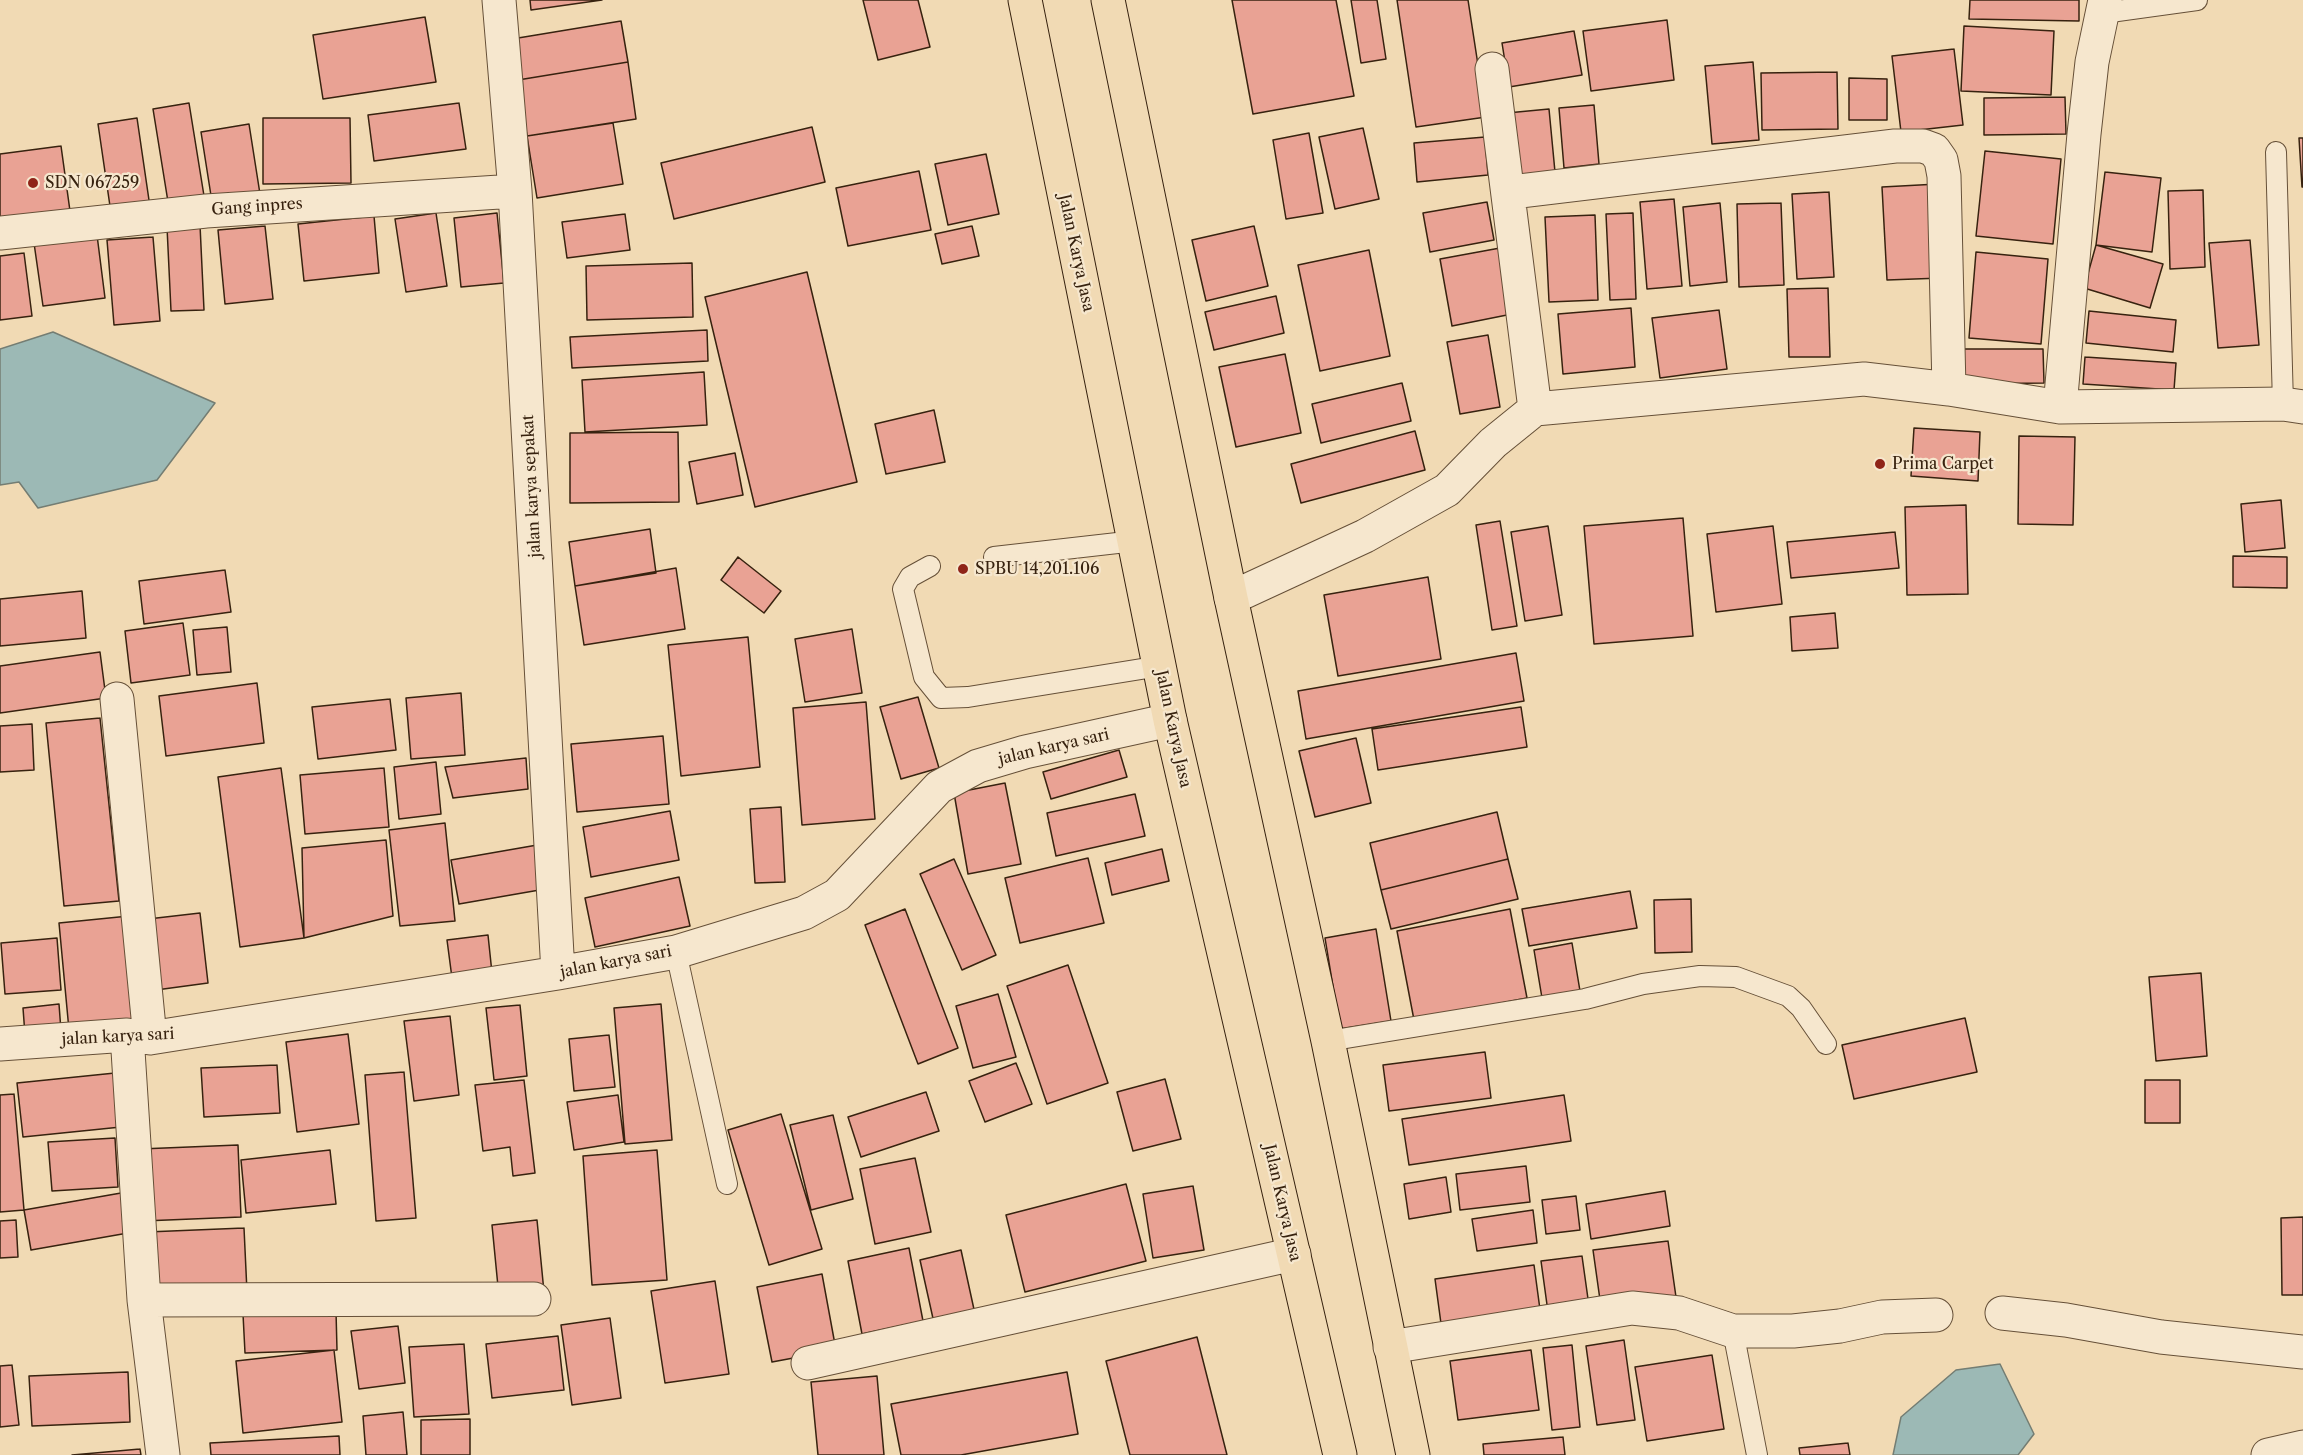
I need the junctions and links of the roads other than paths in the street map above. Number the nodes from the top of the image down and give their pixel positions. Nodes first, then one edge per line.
1 (499, 0) edge
2 (1024, 0) edge
3 (1108, 0) edge
4 (2197, 0) edge
5 (2104, 7) edge
6 (1492, 69) dead end
7 (2276, 152) dead end
8 (515, 191) junction
9 (1520, 191) dead end
10 (0, 233) edge
11 (1949, 389) junction
12 (2293, 405) edge
13 (2060, 407) junction
14 (1535, 409) junction
15 (1135, 541) junction
16 (994, 557) dead end
17 (930, 566) dead end
18 (1231, 598) junction
19 (1160, 666) junction
20 (117, 699) dead end
21 (1170, 720) junction
22 (676, 952) junction
23 (558, 973) junction
24 (139, 1036) junction
25 (1328, 1041) junction
26 (0, 1044) edge
27 (1826, 1044) dead end
28 (727, 1184) dead end
29 (1294, 1254) junction
30 (534, 1299) dead end
31 (144, 1300) junction
32 (2002, 1313) dead end
33 (1936, 1315) dead end
34 (1733, 1331) junction
35 (1390, 1347) junction
36 (2303, 1352) edge
37 (808, 1363) dead end
38 (2303, 1447) edge
39 (163, 1455) edge
40 (1340, 1455) edge
41 (1413, 1455) edge
42 (1757, 1455) edge
43 (2268, 1455) edge

1 - 8 street, jalan karya sepakat
2 - 15 highway, Jalan Karya Jasa
3 - 18 highway
4 - 5 lane
5 - 13 street
6 - 14 street
7 - 12 lane
8 - 10 street, Gang inpres
8 - 23 street, jalan karya sepakat
9 - 11 street
11 - 13 street
11 - 14 street
12 - 13 street
14 - 18 street
15 - 16 lane
15 - 19 highway, Jalan Karya Jasa
17 - 19 lane
18 - 25 highway
19 - 21 highway, Jalan Karya Jasa
20 - 24 street
21 - 22 street, jalan karya sari
21 - 29 highway, Jalan Karya Jasa
22 - 23 street, jalan karya sari
22 - 28 lane
23 - 24 street, jalan karya sari
24 - 26 street, jalan karya sari
24 - 31 street
25 - 27 lane
25 - 35 highway
29 - 37 street
29 - 40 highway, Jalan Karya Jasa
30 - 31 street
31 - 39 street
32 - 36 street
33 - 34 street
34 - 35 street
34 - 42 lane
35 - 41 highway
38 - 43 street

